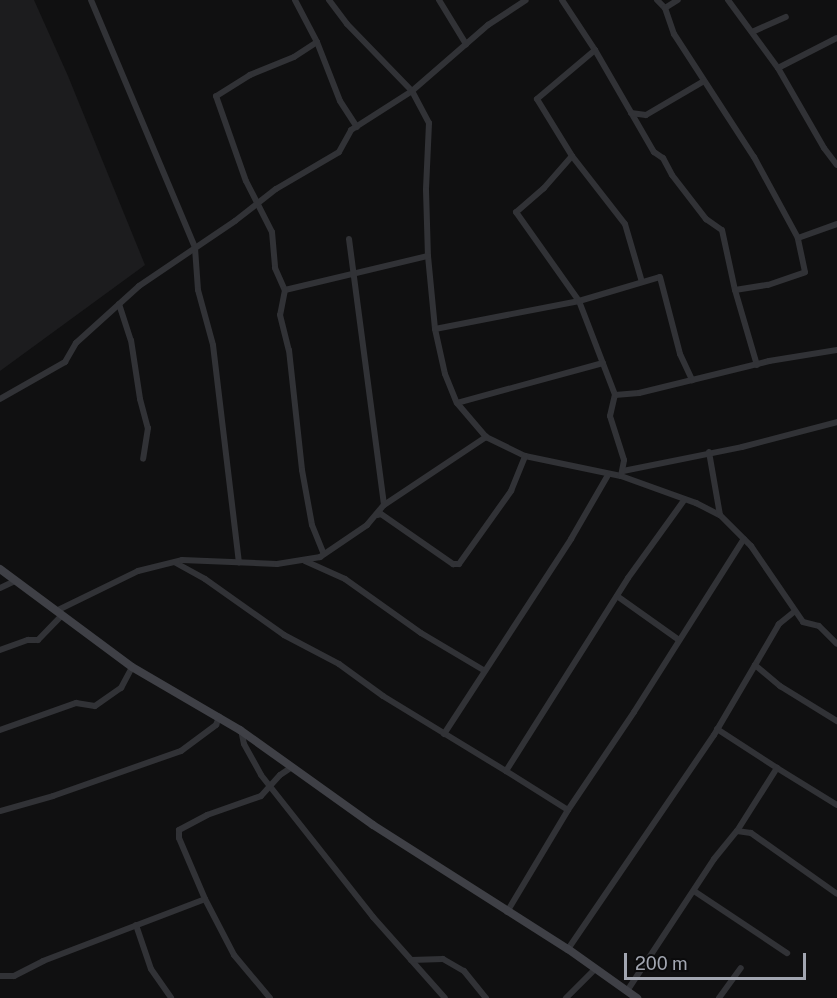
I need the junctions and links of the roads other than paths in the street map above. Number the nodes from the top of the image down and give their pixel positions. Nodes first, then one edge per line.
1 (91, 0) edge
2 (295, 0) edge
3 (329, 0) edge
4 (439, 0) edge
5 (526, 0) edge
6 (562, 0) edge
7 (657, 0) edge
8 (678, 0) edge
9 (728, 0) edge
10 (665, 8) junction
11 (786, 17) dead end
12 (752, 32) junction
13 (837, 38) edge
14 (317, 42) junction
15 (466, 44) junction
16 (594, 50) junction
17 (778, 68) junction
18 (704, 81) junction
19 (412, 91) junction
20 (630, 113) junction
21 (357, 127) junction
22 (572, 156) junction
23 (837, 165) edge
24 (256, 204) junction
25 (837, 224) edge
26 (798, 238) junction
27 (350, 239) dead end
28 (195, 248) junction
29 (428, 256) junction
30 (355, 275) junction
31 (642, 282) junction
32 (285, 290) junction
33 (735, 290) junction
34 (579, 300) junction
35 (119, 304) junction
36 (435, 329) junction
37 (837, 350) edge
38 (603, 363) junction
39 (757, 365) junction
40 (692, 380) junction
41 (615, 395) junction
42 (0, 399) edge
43 (457, 404) junction
44 (837, 422) edge
45 (486, 436) junction
46 (709, 452) junction
47 (525, 456) junction
48 (143, 459) dead end
49 (622, 473) junction
50 (608, 476) junction
51 (685, 499) junction
52 (384, 505) junction
53 (377, 515) junction
54 (720, 515) junction
55 (744, 538) junction
56 (324, 554) junction
57 (305, 561) junction
58 (239, 562) junction
59 (176, 563) junction
60 (0, 569) edge
61 (15, 580) junction
62 (0, 588) edge
63 (617, 596) junction
64 (795, 611) junction
65 (59, 613) junction
66 (679, 640) junction
67 (837, 644) edge
68 (0, 650) edge
69 (755, 665) junction
70 (132, 667) junction
71 (485, 671) junction
72 (219, 717) junction
73 (837, 721) edge
74 (717, 729) junction
75 (0, 730) edge
76 (240, 730) junction
77 (444, 734) junction
78 (292, 767) junction
79 (777, 768) junction
80 (506, 771) junction
81 (271, 788) junction
82 (837, 805) edge
83 (568, 810) junction
84 (0, 811) edge
85 (737, 831) junction
86 (694, 891) junction
87 (837, 894) edge
88 (205, 899) junction
89 (507, 912) junction
90 (136, 925) junction
91 (568, 949) junction
92 (787, 952) dead end
93 (411, 960) junction
94 (741, 968) dead end
95 (595, 969) junction
96 (0, 976) edge
97 (627, 991) junction
98 (171, 998) edge
99 (270, 998) edge
100 (445, 998) edge
101 (486, 998) edge
102 (566, 998) edge
103 (637, 998) edge
104 (719, 998) edge

1 - 28 street
2 - 14 street
3 - 19 street
4 - 15 street
5 - 15 street
6 - 16 street
7 - 10 street
8 - 10 street
9 - 12 street
10 - 18 street
11 - 12 street
12 - 17 street
13 - 17 street
14 - 21 street
14 - 24 street
15 - 19 street
16 - 20 street
16 - 22 street
17 - 23 street
18 - 20 street
18 - 26 street
19 - 21 street
19 - 29 street
20 - 33 street
21 - 24 street
22 - 31 street
22 - 34 street
24 - 28 street
24 - 32 street
25 - 26 street
26 - 33 street
27 - 30 street
28 - 35 street
28 - 58 street
29 - 30 street
29 - 36 street
30 - 32 street
30 - 52 street
31 - 34 street
31 - 40 street
32 - 56 street
33 - 39 street
34 - 36 street
34 - 38 street
35 - 42 street
35 - 48 street
36 - 43 street
37 - 39 street
38 - 41 street
38 - 43 street
39 - 40 street
40 - 41 street
41 - 49 street
43 - 45 street
44 - 46 street
45 - 47 street
45 - 52 street
46 - 49 street
46 - 54 street
47 - 50 street
47 - 53 street
49 - 50 street
49 - 51 street
50 - 71 street
51 - 54 street
51 - 63 street
52 - 53 street
53 - 56 street
54 - 55 street
55 - 64 street
55 - 66 street
56 - 57 street
57 - 58 street
57 - 71 street
58 - 59 street
59 - 65 street
59 - 77 street
60 - 61 street
61 - 62 street
61 - 65 street
63 - 66 street
63 - 80 street
64 - 67 street
64 - 69 street
65 - 68 street
65 - 70 street
66 - 83 street
69 - 73 street
69 - 74 street
70 - 72 street
70 - 75 street
71 - 77 street
72 - 76 street
72 - 84 street
74 - 79 street
74 - 91 street
76 - 78 street
76 - 81 street
77 - 80 street
78 - 81 street
78 - 89 street
79 - 82 street
79 - 85 street
80 - 83 street
81 - 88 street
81 - 93 street
83 - 89 street
85 - 86 street
85 - 87 street
86 - 92 street
86 - 97 street
88 - 90 street
88 - 99 street
89 - 91 street
90 - 96 street
90 - 98 street
91 - 95 street
93 - 100 street
93 - 101 street
94 - 104 street
95 - 97 street
95 - 102 street
97 - 103 street

